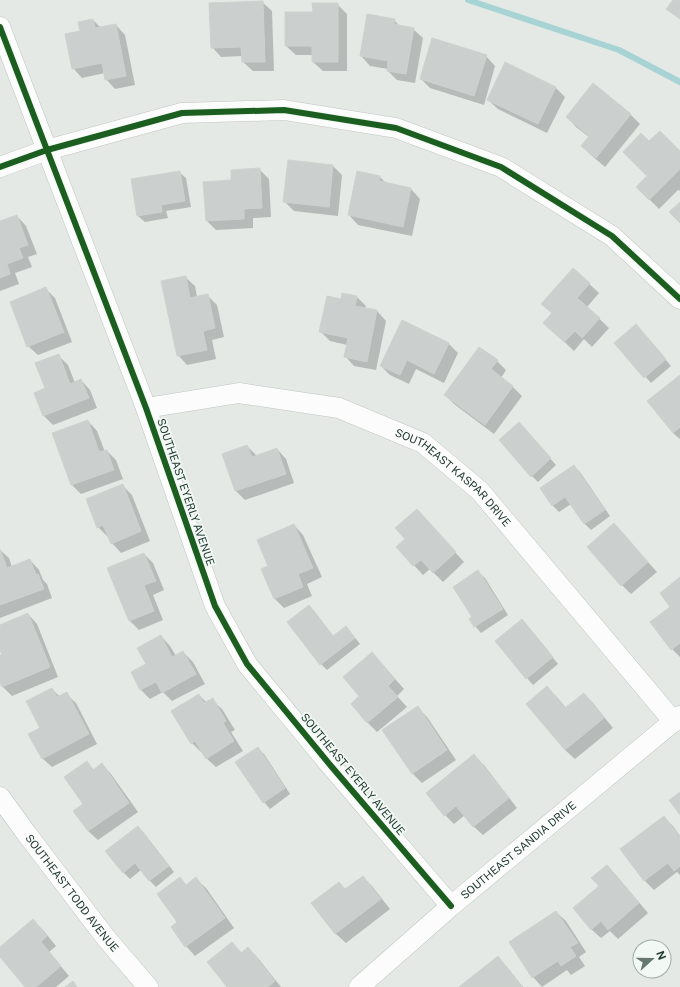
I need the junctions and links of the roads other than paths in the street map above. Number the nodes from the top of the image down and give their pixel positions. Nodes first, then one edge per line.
1 (0, 27) edge
2 (47, 150) junction
3 (0, 167) edge
4 (680, 299) edge
5 (146, 408) junction
6 (677, 719) edge
7 (0, 797) edge
8 (451, 906) junction
9 (148, 987) edge
10 (359, 987) edge

1 - 2 street, SOUTHEAST EYERLY AVENUE
2 - 3 street
2 - 4 street
2 - 5 street, SOUTHEAST EYERLY AVENUE
5 - 6 street, SOUTHEAST KASPAR DRIVE
5 - 8 street, SOUTHEAST EYERLY AVENUE
6 - 8 street, SOUTHEAST SANDIA DRIVE
7 - 9 street, SOUTHEAST TODD AVENUE
8 - 10 street, SOUTHEAST SANDIA DRIVE

